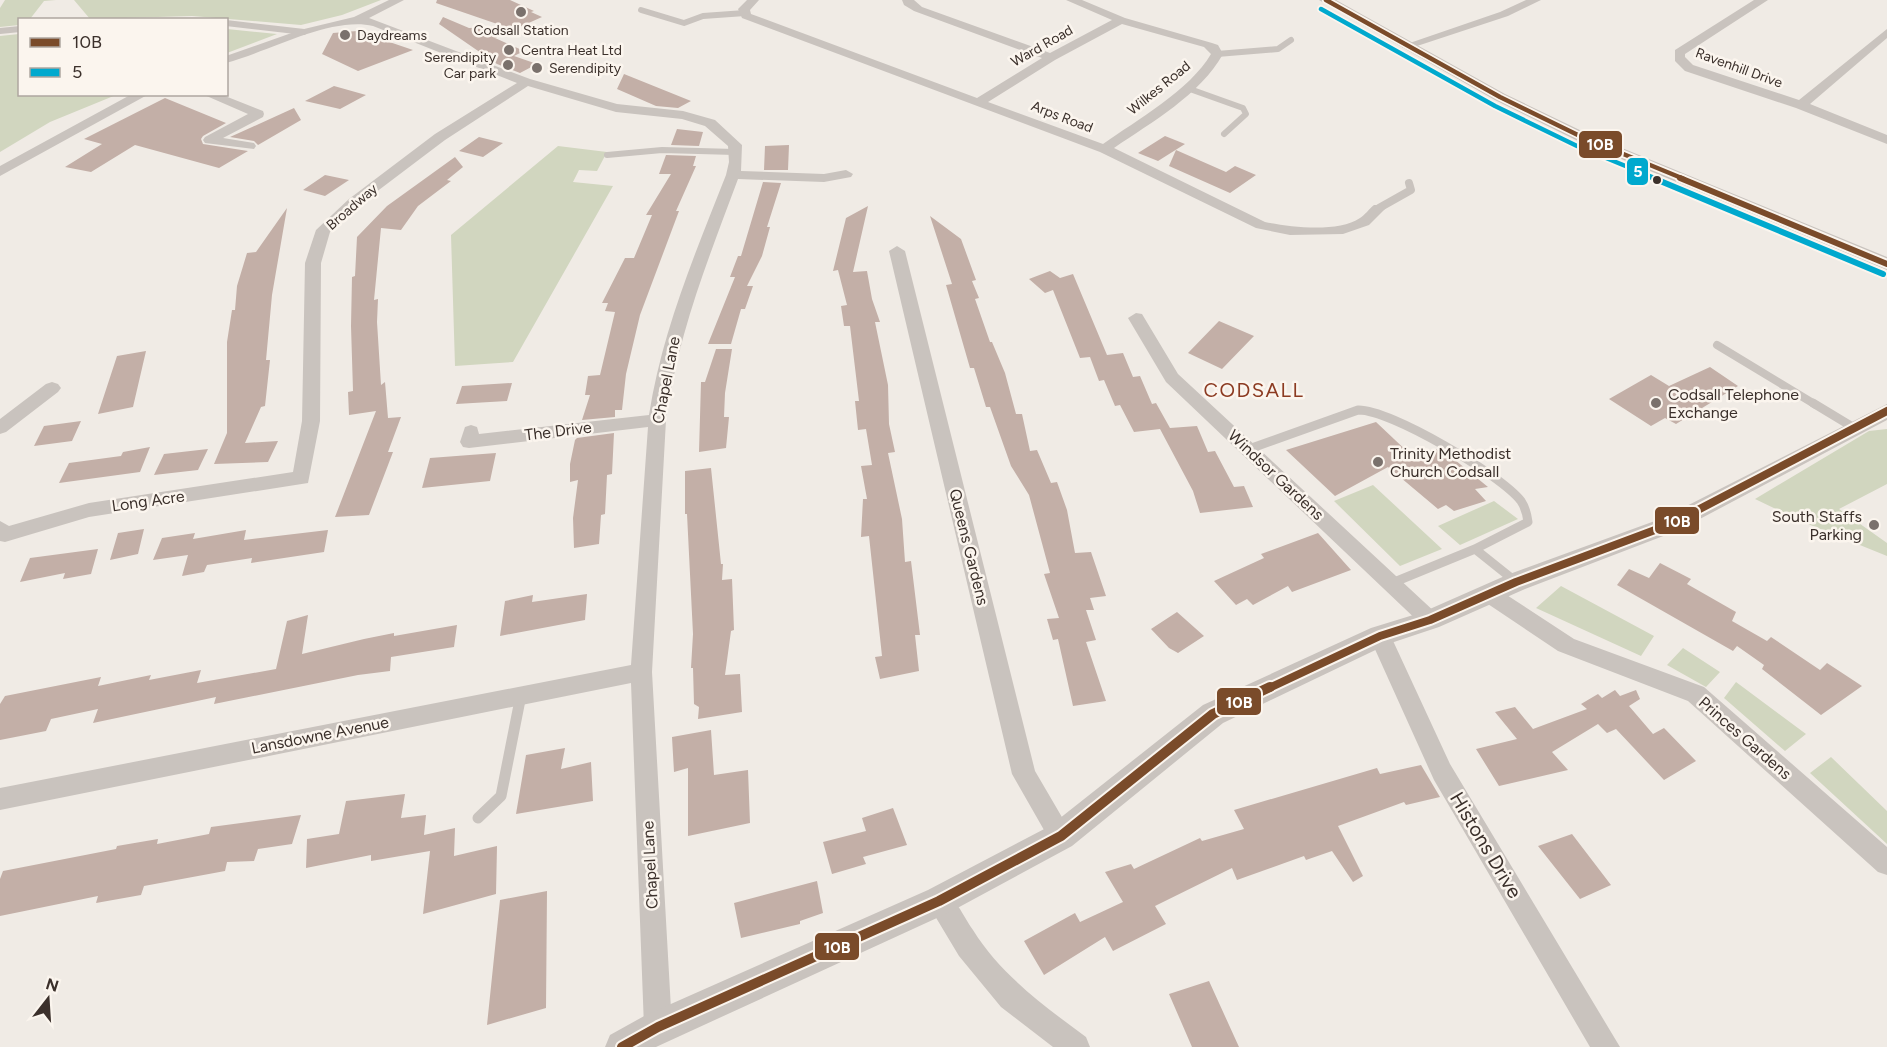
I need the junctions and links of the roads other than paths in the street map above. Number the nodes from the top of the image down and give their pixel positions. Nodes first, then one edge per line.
1 (398, 0) edge
2 (753, 0) edge
3 (908, 0) edge
4 (1072, 0) edge
5 (1326, 0) edge
6 (1536, 0) edge
7 (1762, 0) edge
8 (641, 10) dead end
9 (746, 13) junction
10 (358, 19) junction
11 (1121, 20) junction
12 (228, 23) edge
13 (18, 29) edge
14 (0, 31) edge
15 (304, 32) junction
16 (1887, 32) edge
17 (1291, 40) dead end
18 (1407, 45) junction
19 (1217, 54) junction
20 (230, 57) edge
21 (1051, 57) junction
22 (526, 82) junction
23 (1186, 88) junction
24 (139, 96) edge
25 (213, 96) edge
26 (979, 102) junction
27 (1801, 105) junction
28 (1224, 134) dead end
29 (1887, 140) edge
30 (249, 146) dead end
31 (1105, 149) junction
32 (735, 152) junction
33 (607, 155) dead end
34 (0, 171) edge
35 (846, 174) dead end
36 (733, 175) junction
37 (1409, 183) dead end
38 (1379, 208) joint
39 (897, 251) dead end
40 (1887, 264) edge
41 (1136, 318) dead end
42 (1717, 345) dead end
43 (52, 388) dead end
44 (657, 420) junction
45 (1876, 420) edge
46 (0, 428) edge
47 (471, 431) dead end
48 (1248, 449) junction
49 (301, 478) joint
50 (0, 528) edge
51 (1474, 549) junction
52 (1516, 582) junction
53 (1392, 583) junction
54 (1489, 594) junction
55 (1430, 620) junction
56 (1380, 636) junction
57 (641, 672) junction
58 (521, 695) junction
59 (0, 799) edge
60 (478, 818) dead end
61 (1061, 836) junction
62 (1887, 863) edge
63 (939, 901) junction
64 (658, 1027) junction
65 (622, 1047) edge
66 (1076, 1047) edge
67 (1606, 1047) edge

1 - 10 street
2 - 9 street
3 - 21 street
4 - 11 street, Wilkes Road
5 - 18 street
6 - 18 street
7 - 27 street, Ravenhill Drive
8 - 9 lane
9 - 26 street, Arps Road
10 - 15 street
10 - 22 street
11 - 19 street, Wilkes Road
11 - 21 street, Ward Road
12 - 15 lane
13 - 14 lane
15 - 20 street
16 - 27 street
17 - 19 lane
18 - 40 street
19 - 23 street, Wilkes Road
21 - 26 street, Ward Road
22 - 32 street
22 - 49 street, Broadway
23 - 28 lane
23 - 31 street, Wilkes Road
24 - 34 street
25 - 30 street
26 - 31 street, Arps Road
27 - 29 street, Ravenhill Drive
31 - 38 street, Arps Road
32 - 33 lane
32 - 36 street, Chapel Lane
35 - 36 street
36 - 44 street, Chapel Lane
37 - 38 lane
39 - 61 street, Queens Gardens
41 - 48 street, Windsor Gardens
42 - 45 lane
43 - 46 street
44 - 47 street, The Drive
44 - 57 street, Chapel Lane
45 - 52 street
48 - 51 lane
48 - 53 street, Windsor Gardens
49 - 50 street, Long Acre
51 - 52 lane
51 - 53 lane
52 - 54 street
53 - 55 street, Windsor Gardens
54 - 55 street
54 - 62 street, Princes Gardens
55 - 56 street
56 - 61 street
56 - 67 street, Histons Drive
57 - 58 street, Lansdowne Avenue
57 - 64 street, Chapel Lane
58 - 59 street, Lansdowne Avenue
58 - 60 lane
61 - 63 street
63 - 64 street
63 - 66 street
64 - 65 street

